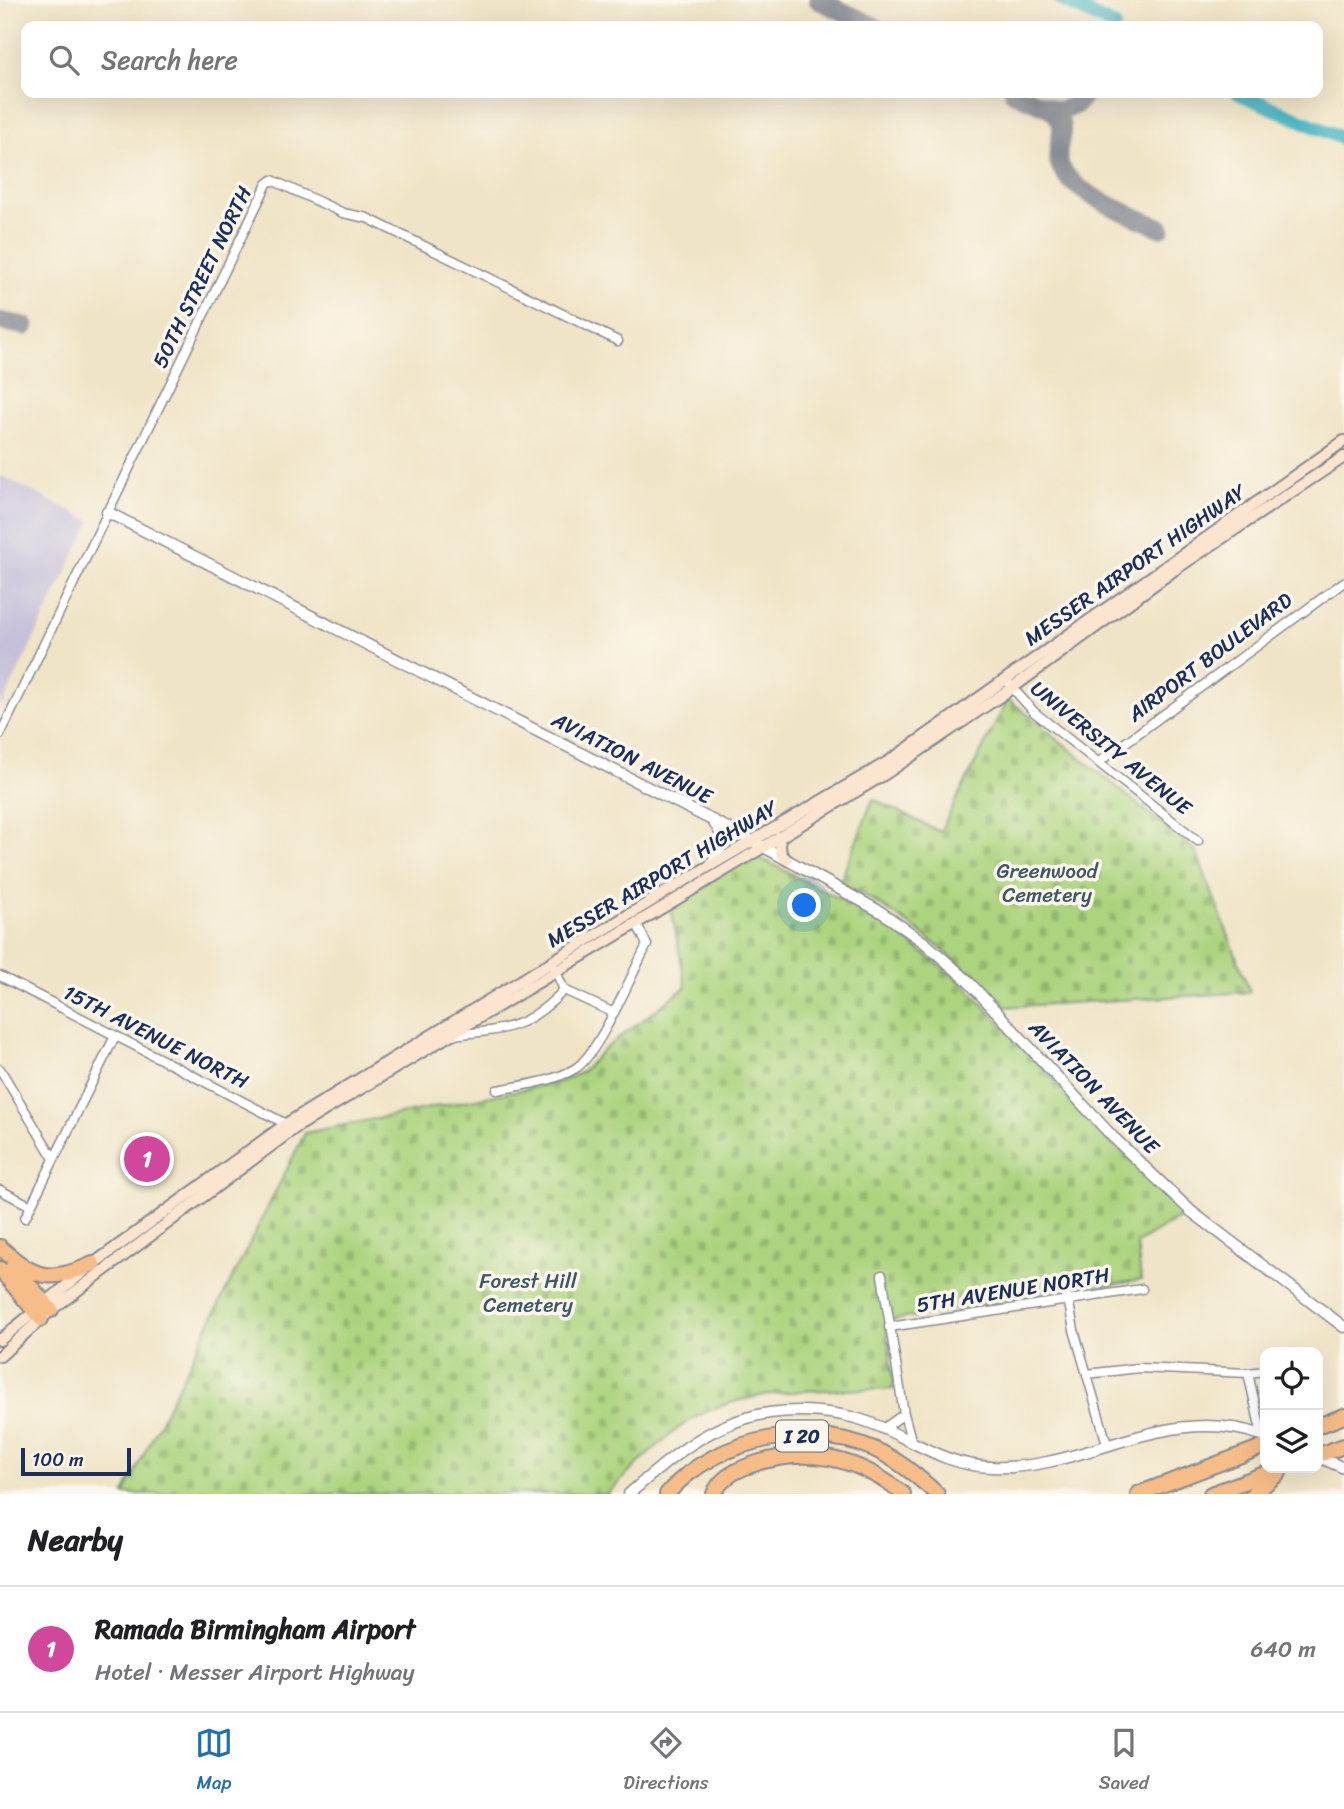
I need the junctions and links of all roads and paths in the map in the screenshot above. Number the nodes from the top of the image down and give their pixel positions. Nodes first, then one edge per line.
1 (618, 341) dead end
2 (1344, 441) edge
3 (1344, 457) edge
4 (107, 512) junction
5 (1344, 582) edge
6 (1008, 683) junction
7 (0, 735) edge
8 (1098, 762) junction
9 (702, 815) junction
10 (779, 837) junction
11 (1198, 841) dead end
12 (758, 844) junction
13 (788, 860) junction
14 (709, 866) junction
15 (636, 922) junction
16 (554, 967) junction
17 (0, 976) edge
18 (564, 990) junction
19 (612, 1012) junction
20 (450, 1035) junction
21 (115, 1036) junction
22 (0, 1069) edge
23 (497, 1090) dead end
24 (290, 1126) junction
25 (54, 1159) junction
26 (0, 1190) edge
27 (31, 1206) junction
28 (25, 1219) dead end
29 (0, 1249) edge
30 (93, 1264) junction
31 (0, 1269) edge
32 (883, 1275) dead end
33 (1142, 1289) dead end
34 (1068, 1298) junction
35 (43, 1310) junction
36 (889, 1327) junction
37 (1344, 1327) edge
38 (0, 1340) edge
39 (0, 1356) edge
40 (1260, 1372) edge
41 (1248, 1373) junction
42 (1087, 1374) junction
43 (904, 1414) junction
44 (1344, 1416) edge
45 (1260, 1422) edge
46 (1323, 1424) edge
47 (883, 1429) junction
48 (1260, 1438) edge
49 (1260, 1441) edge
50 (912, 1443) junction
51 (1107, 1444) junction
52 (1344, 1446) edge
53 (1323, 1454) edge
54 (1323, 1458) edge
55 (1344, 1468) edge
56 (1275, 1473) edge
57 (1254, 1487) edge
58 (629, 1494) edge
59 (667, 1494) edge
60 (714, 1494) edge
61 (902, 1494) edge
62 (937, 1494) edge
63 (1138, 1494) edge
64 (1211, 1494) edge

1 - 4 street, 50TH STREET NORTH
2 - 6 main road, MESSER AIRPORT HIGHWAY
3 - 6 main road, MESSER AIRPORT HIGHWAY
4 - 7 street, 50TH STREET NORTH
4 - 9 street, AVIATION AVENUE
5 - 8 street, AIRPORT BOULEVARD
6 - 8 street, UNIVERSITY AVENUE
6 - 10 main road, MESSER AIRPORT HIGHWAY
6 - 12 main road, MESSER AIRPORT HIGHWAY
8 - 11 street, UNIVERSITY AVENUE
9 - 12 street, AVIATION AVENUE
9 - 14 street
10 - 12 main road, MESSER AIRPORT HIGHWAY
10 - 13 main road
12 - 13 street, AVIATION AVENUE
12 - 14 main road, MESSER AIRPORT HIGHWAY
12 - 15 main road, MESSER AIRPORT HIGHWAY
13 - 37 street, AVIATION AVENUE
14 - 16 main road, MESSER AIRPORT HIGHWAY
15 - 16 main road, MESSER AIRPORT HIGHWAY
15 - 19 street
16 - 18 street
16 - 20 main road, MESSER AIRPORT HIGHWAY
16 - 24 main road, MESSER AIRPORT HIGHWAY
17 - 21 street, 15TH AVENUE NORTH
18 - 19 street
18 - 20 street
19 - 23 street
20 - 24 main road, MESSER AIRPORT HIGHWAY
21 - 24 street, 15TH AVENUE NORTH
21 - 25 street
22 - 25 street
24 - 30 main road, MESSER AIRPORT HIGHWAY
24 - 35 main road, MESSER AIRPORT HIGHWAY
25 - 27 street
26 - 27 street
27 - 28 street
29 - 30 highway
29 - 35 highway
30 - 35 main road, MESSER AIRPORT HIGHWAY
31 - 35 highway
32 - 36 street
33 - 34 street, 5TH AVENUE NORTH
34 - 36 street, 5TH AVENUE NORTH
34 - 42 street
35 - 38 main road, MESSER AIRPORT HIGHWAY
35 - 39 main road, MESSER AIRPORT HIGHWAY
36 - 43 street
40 - 41 street
41 - 42 street
41 - 45 street
42 - 51 street
43 - 47 street
43 - 50 street
44 - 46 highway
47 - 50 street
47 - 58 street
48 - 51 street
49 - 63 highway
50 - 51 street
52 - 53 highway
54 - 55 street
56 - 57 highway
57 - 64 highway
59 - 62 highway, I 20
60 - 61 highway

